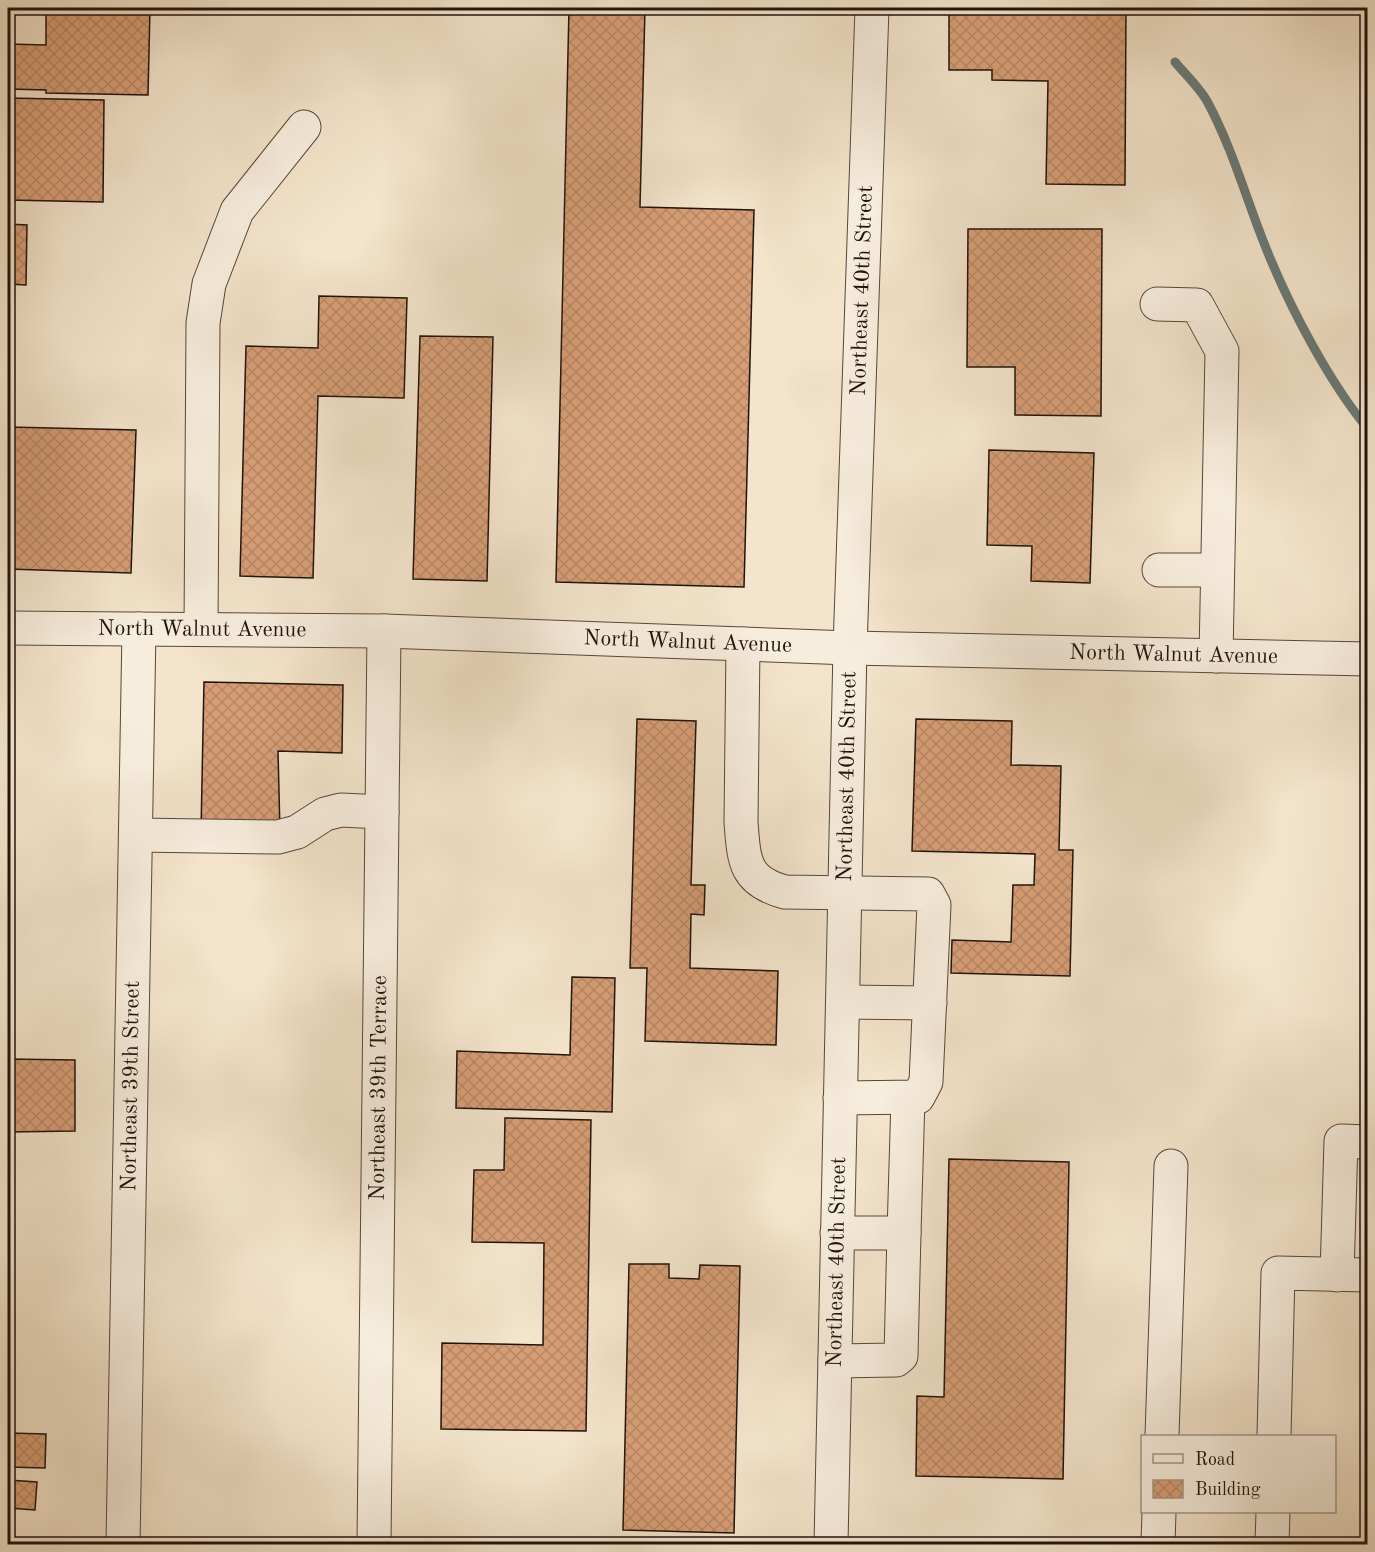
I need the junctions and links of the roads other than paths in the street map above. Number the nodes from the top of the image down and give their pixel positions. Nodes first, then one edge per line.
1 (872, 8) edge
2 (304, 127) dead end
3 (1157, 304) dead end
4 (1159, 570) dead end
5 (1218, 570) junction
6 (8, 628) edge
7 (139, 629) junction
8 (201, 629) junction
9 (384, 631) junction
10 (743, 644) junction
11 (850, 648) junction
12 (1216, 656) junction
13 (1368, 659) edge
14 (382, 812) junction
15 (136, 835) junction
16 (845, 894) junction
17 (843, 1002) junction
18 (930, 1003) junction
19 (840, 1098) junction
20 (908, 1098) junction
21 (1368, 1142) edge
22 (1171, 1166) dead end
23 (837, 1233) junction
24 (904, 1233) junction
25 (1352, 1275) edge
26 (835, 1361) junction
27 (1162, 1435) edge
28 (1274, 1435) edge
29 (1159, 1513) edge
30 (1273, 1513) edge
31 (123, 1545) edge
32 (374, 1545) edge
33 (831, 1545) edge
34 (1158, 1545) edge
35 (1272, 1545) edge

1 - 11 street, Northeast 40th Street
2 - 8 street
3 - 5 street
4 - 5 street
5 - 12 street
6 - 7 street, North Walnut Avenue
7 - 8 street, North Walnut Avenue
7 - 15 street, Northeast 39th Street
8 - 9 street, North Walnut Avenue
9 - 10 street, North Walnut Avenue
9 - 14 street, Northeast 39th Terrace
10 - 11 street, North Walnut Avenue
10 - 16 street
11 - 12 street, North Walnut Avenue
11 - 16 street, Northeast 40th Street
12 - 13 street, North Walnut Avenue
14 - 15 street
14 - 32 street, Northeast 39th Terrace
15 - 31 street, Northeast 39th Street
16 - 17 street, Northeast 40th Street
16 - 18 street
17 - 18 street
17 - 19 street, Northeast 40th Street
18 - 20 street
19 - 20 street
19 - 23 street, Northeast 40th Street
20 - 24 street
21 - 25 street
22 - 27 street
23 - 24 street
23 - 26 street, Northeast 40th Street
24 - 26 street
25 - 28 street
26 - 33 street, Northeast 40th Street
29 - 34 street
30 - 35 street

